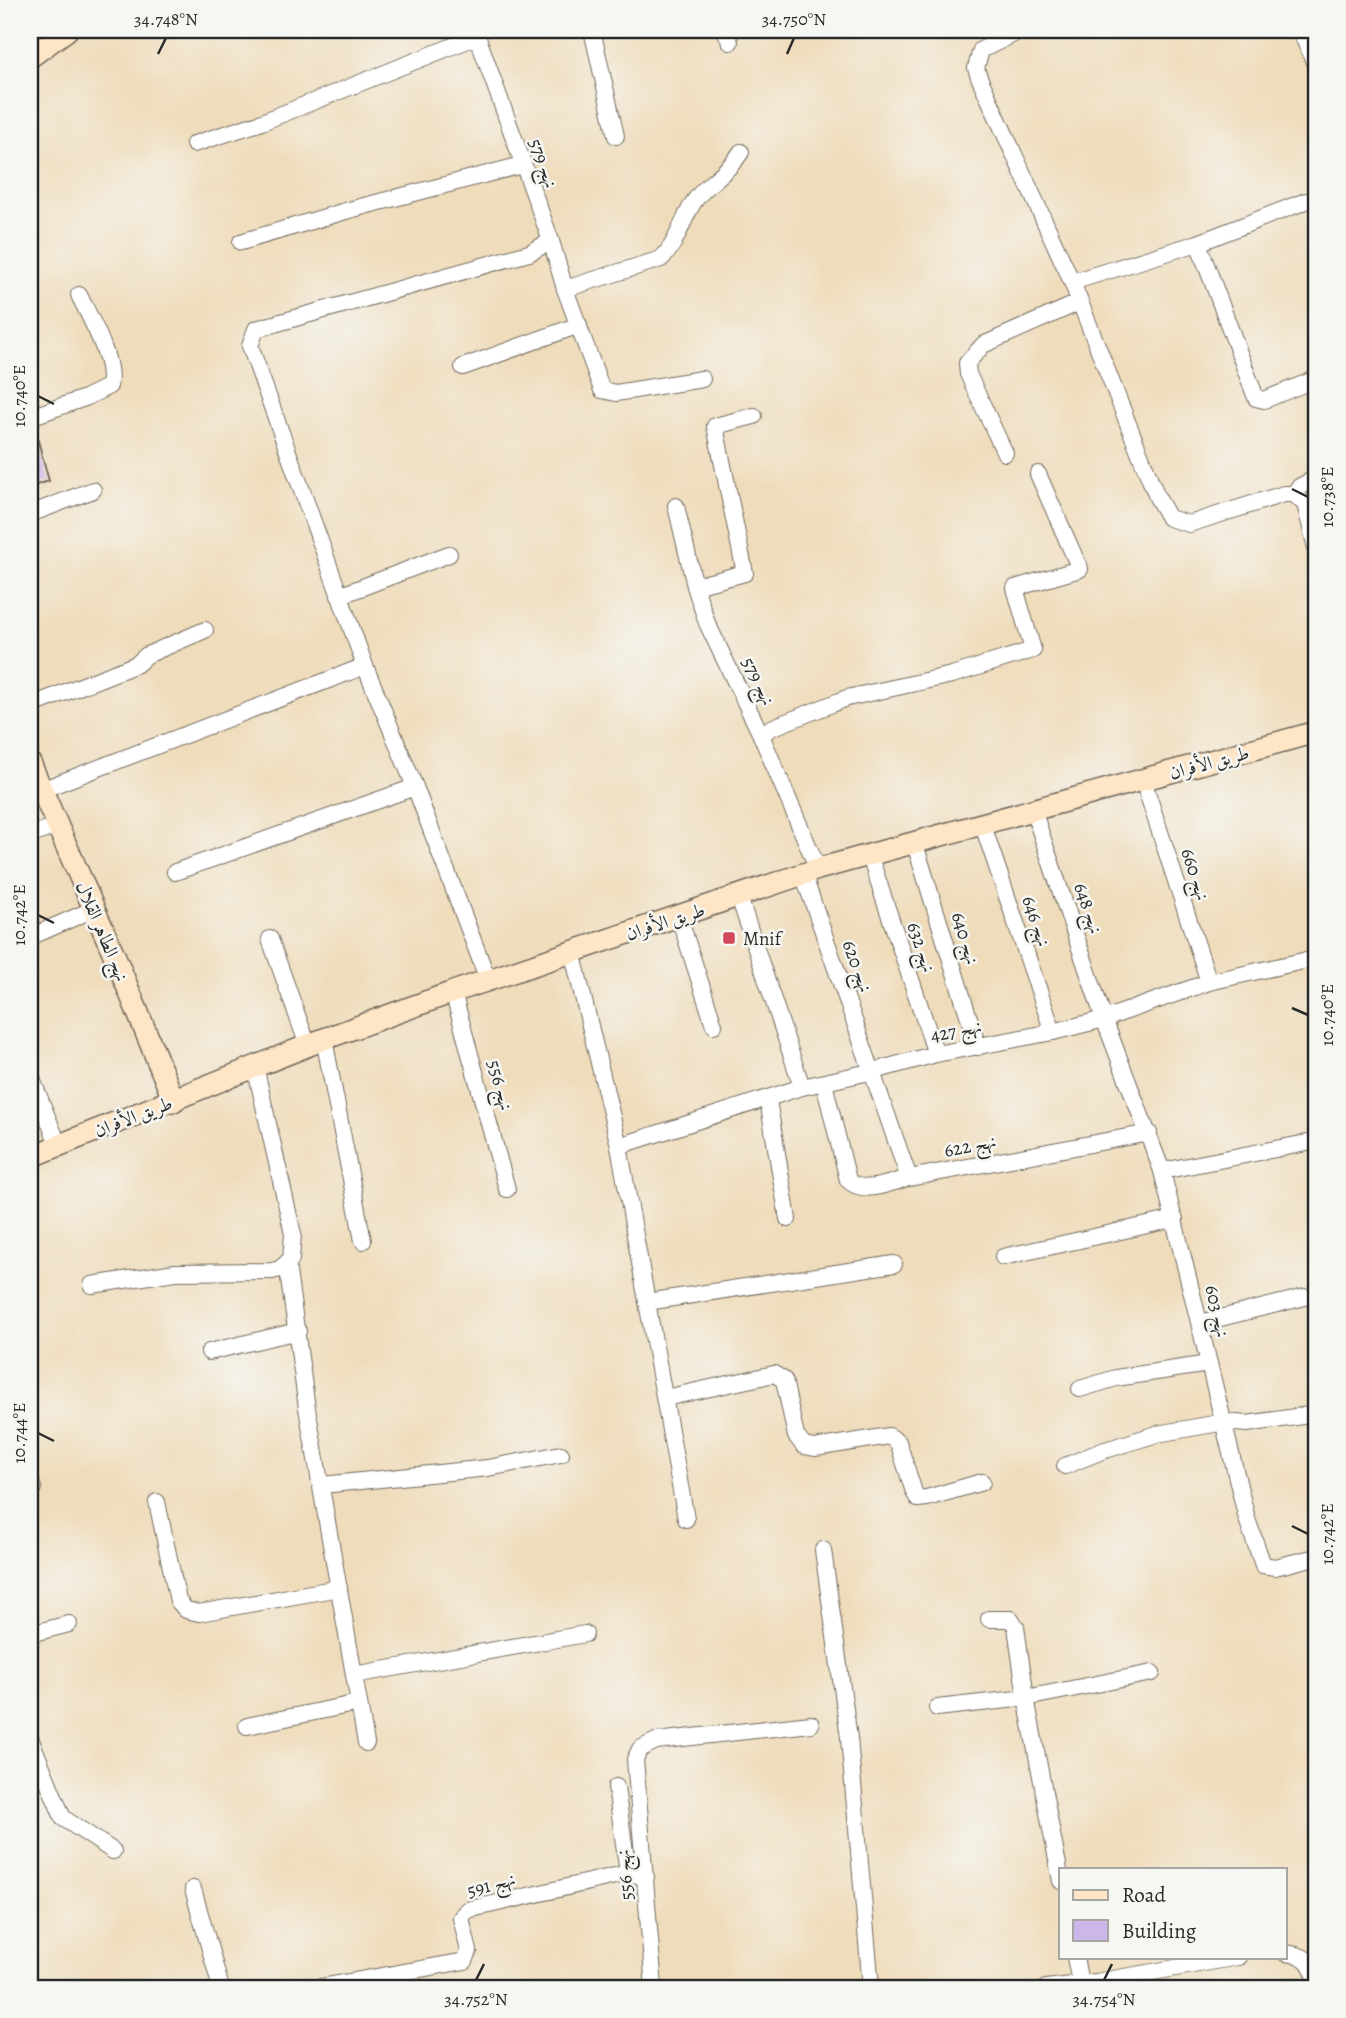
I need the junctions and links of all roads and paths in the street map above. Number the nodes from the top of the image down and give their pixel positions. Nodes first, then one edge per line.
1 (67, 30) edge
2 (592, 30) edge
3 (1022, 30) edge
4 (1300, 30) edge
5 (477, 33) edge
6 (30, 57) edge
7 (1316, 66) edge
8 (616, 136) dead end
9 (194, 144) dead end
10 (741, 152) dead end
11 (522, 165) junction
12 (1306, 201) dead end
13 (551, 241) junction
14 (242, 242) dead end
15 (1198, 243) junction
16 (1072, 282) junction
17 (565, 289) junction
18 (79, 295) dead end
19 (1080, 302) junction
20 (579, 325) junction
21 (463, 367) dead end
22 (702, 379) dead end
23 (1316, 379) edge
24 (754, 416) dead end
25 (30, 417) edge
26 (1005, 453) dead end
27 (1038, 474) dead end
28 (1316, 478) edge
29 (93, 490) dead end
30 (1294, 494) junction
31 (676, 506) dead end
32 (30, 514) edge
33 (1316, 548) edge
34 (449, 554) dead end
35 (695, 586) junction
36 (339, 596) junction
37 (205, 629) dead end
38 (365, 666) junction
39 (30, 706) edge
40 (1316, 732) edge
41 (761, 735) junction
42 (30, 763) edge
43 (1143, 780) junction
44 (415, 787) junction
45 (41, 790) junction
46 (1034, 810) junction
47 (982, 823) junction
48 (57, 825) junction
49 (30, 836) edge
50 (914, 841) junction
51 (869, 854) junction
52 (175, 872) dead end
53 (810, 872) junction
54 (739, 897) junction
55 (94, 909) junction
56 (679, 917) junction
57 (30, 937) edge
58 (270, 939) dead end
59 (572, 951) junction
60 (1304, 961) dead end
61 (488, 980) junction
62 (1209, 982) junction
63 (453, 992) junction
64 (1104, 1019) junction
65 (714, 1025) dead end
66 (1053, 1032) junction
67 (316, 1043) junction
68 (978, 1046) junction
69 (936, 1054) junction
70 (255, 1066) junction
71 (874, 1071) junction
72 (30, 1074) edge
73 (824, 1083) junction
74 (802, 1087) junction
75 (768, 1100) junction
76 (174, 1101) junction
77 (1149, 1133) junction
78 (1312, 1142) dead end
79 (58, 1144) junction
80 (619, 1146) junction
81 (30, 1157) edge
82 (1162, 1171) junction
83 (909, 1178) junction
84 (507, 1189) dead end
85 (788, 1219) dead end
86 (1175, 1219) junction
87 (363, 1241) dead end
88 (1003, 1257) dead end
89 (287, 1264) junction
90 (894, 1264) dead end
91 (92, 1285) dead end
92 (1306, 1297) dead end
93 (647, 1302) junction
94 (1200, 1323) junction
95 (298, 1331) junction
96 (209, 1352) dead end
97 (1209, 1364) junction
98 (1080, 1389) dead end
99 (665, 1398) junction
100 (1316, 1413) edge
101 (1225, 1422) junction
102 (561, 1454) dead end
103 (1065, 1466) dead end
104 (982, 1482) dead end
105 (322, 1485) junction
106 (157, 1502) dead end
107 (686, 1519) dead end
108 (823, 1550) dead end
109 (1316, 1557) edge
110 (339, 1588) junction
111 (989, 1619) dead end
112 (69, 1624) dead end
113 (30, 1634) edge
114 (585, 1634) dead end
115 (1152, 1673) dead end
116 (354, 1675) junction
117 (1026, 1698) junction
118 (359, 1703) junction
119 (937, 1708) dead end
120 (811, 1724) dead end
121 (247, 1726) dead end
122 (30, 1738) edge
123 (366, 1743) dead end
124 (616, 1787) dead end
125 (113, 1851) dead end
126 (1059, 1871) edge
127 (628, 1872) junction
128 (646, 1877) junction
129 (193, 1889) dead end
130 (1286, 1953) edge
131 (1076, 1958) edge
132 (1233, 1958) edge
133 (1314, 1970) edge
134 (1091, 1984) edge
135 (221, 1988) edge
136 (315, 1988) edge
137 (654, 1988) edge
138 (871, 1988) edge
139 (1046, 1988) edge

1 - 6 main road
2 - 8 street
3 - 16 street
4 - 7 street
5 - 9 street
5 - 11 street, نهج 579
10 - 17 street
11 - 13 street, نهج 579
11 - 14 street
12 - 15 street
13 - 17 street, نهج 579
13 - 36 street
15 - 16 street
15 - 23 street
16 - 19 street
17 - 20 street, نهج 579
18 - 25 street
19 - 26 street
19 - 30 street
20 - 21 street
20 - 22 street, نهج 579
24 - 35 street
27 - 41 street
28 - 30 street
29 - 32 street
30 - 33 street
31 - 35 street, نهج 579
34 - 36 street
35 - 41 street, نهج 579
36 - 38 street
37 - 39 street
38 - 44 street
38 - 45 street
40 - 43 main road, طريق الأفران
41 - 53 street, نهج 579
42 - 45 main road, نهج الطاهر القلال
43 - 46 main road, طريق الأفران
43 - 62 street, نهج 660
44 - 52 street
44 - 61 street
45 - 48 main road, نهج الطاهر القلال
46 - 47 main road, طريق الأفران
46 - 64 street, نهج 648
47 - 50 main road, طريق الأفران
47 - 66 street, نهج 646
48 - 49 street
48 - 55 main road, نهج الطاهر القلال
50 - 51 main road, طريق الأفران
50 - 68 street, نهج 640
51 - 53 main road, طريق الأفران
51 - 69 street, نهج 632
53 - 54 main road, طريق الأفران
53 - 71 street, نهج 620
54 - 56 main road, طريق الأفران
54 - 74 street
55 - 57 street
55 - 76 main road, نهج الطاهر القلال
56 - 59 main road, طريق الأفران
56 - 65 street
58 - 67 street
59 - 61 main road, طريق الأفران
59 - 80 street
60 - 62 street, نهج 427
61 - 63 main road, طريق الأفران
62 - 64 street, نهج 427
63 - 67 main road, طريق الأفران
63 - 84 street, نهج 556
64 - 66 street, نهج 427
64 - 77 street, نهج 603
66 - 68 street, نهج 427
67 - 70 main road, طريق الأفران
67 - 87 street
68 - 69 street, نهج 427
69 - 71 street, نهج 427
70 - 76 main road, طريق الأفران
70 - 89 street
71 - 73 street, نهج 427
71 - 83 street
72 - 79 street
73 - 74 street, نهج 427
73 - 83 street, نهج 622
74 - 75 street, نهج 427
75 - 80 street, نهج 427
75 - 85 street
76 - 79 main road, طريق الأفران
77 - 82 street, نهج 603
77 - 83 street, نهج 622
78 - 82 street
79 - 81 main road, طريق الأفران
80 - 93 street
82 - 86 street, نهج 603
86 - 88 street
86 - 94 street, نهج 603
89 - 91 street
89 - 95 street
90 - 93 street
92 - 94 street
93 - 99 street
94 - 97 street, نهج 603
95 - 96 street
95 - 105 street
97 - 98 street
97 - 101 street, نهج 603
99 - 104 street
99 - 107 street
100 - 101 street
101 - 103 street
101 - 109 street, نهج 603
102 - 105 street
105 - 110 street
106 - 110 street
108 - 138 street
110 - 116 street
111 - 117 street
112 - 113 street
114 - 116 street
115 - 117 street
116 - 118 street
117 - 119 street
117 - 126 street
118 - 121 street
118 - 123 street
120 - 128 street, نهج 556
122 - 125 street
124 - 127 street
127 - 128 street, نهج 591
127 - 136 street, نهج 591
128 - 137 street, نهج 556
129 - 135 street
130 - 133 street
131 - 134 street
132 - 134 street
134 - 139 street

